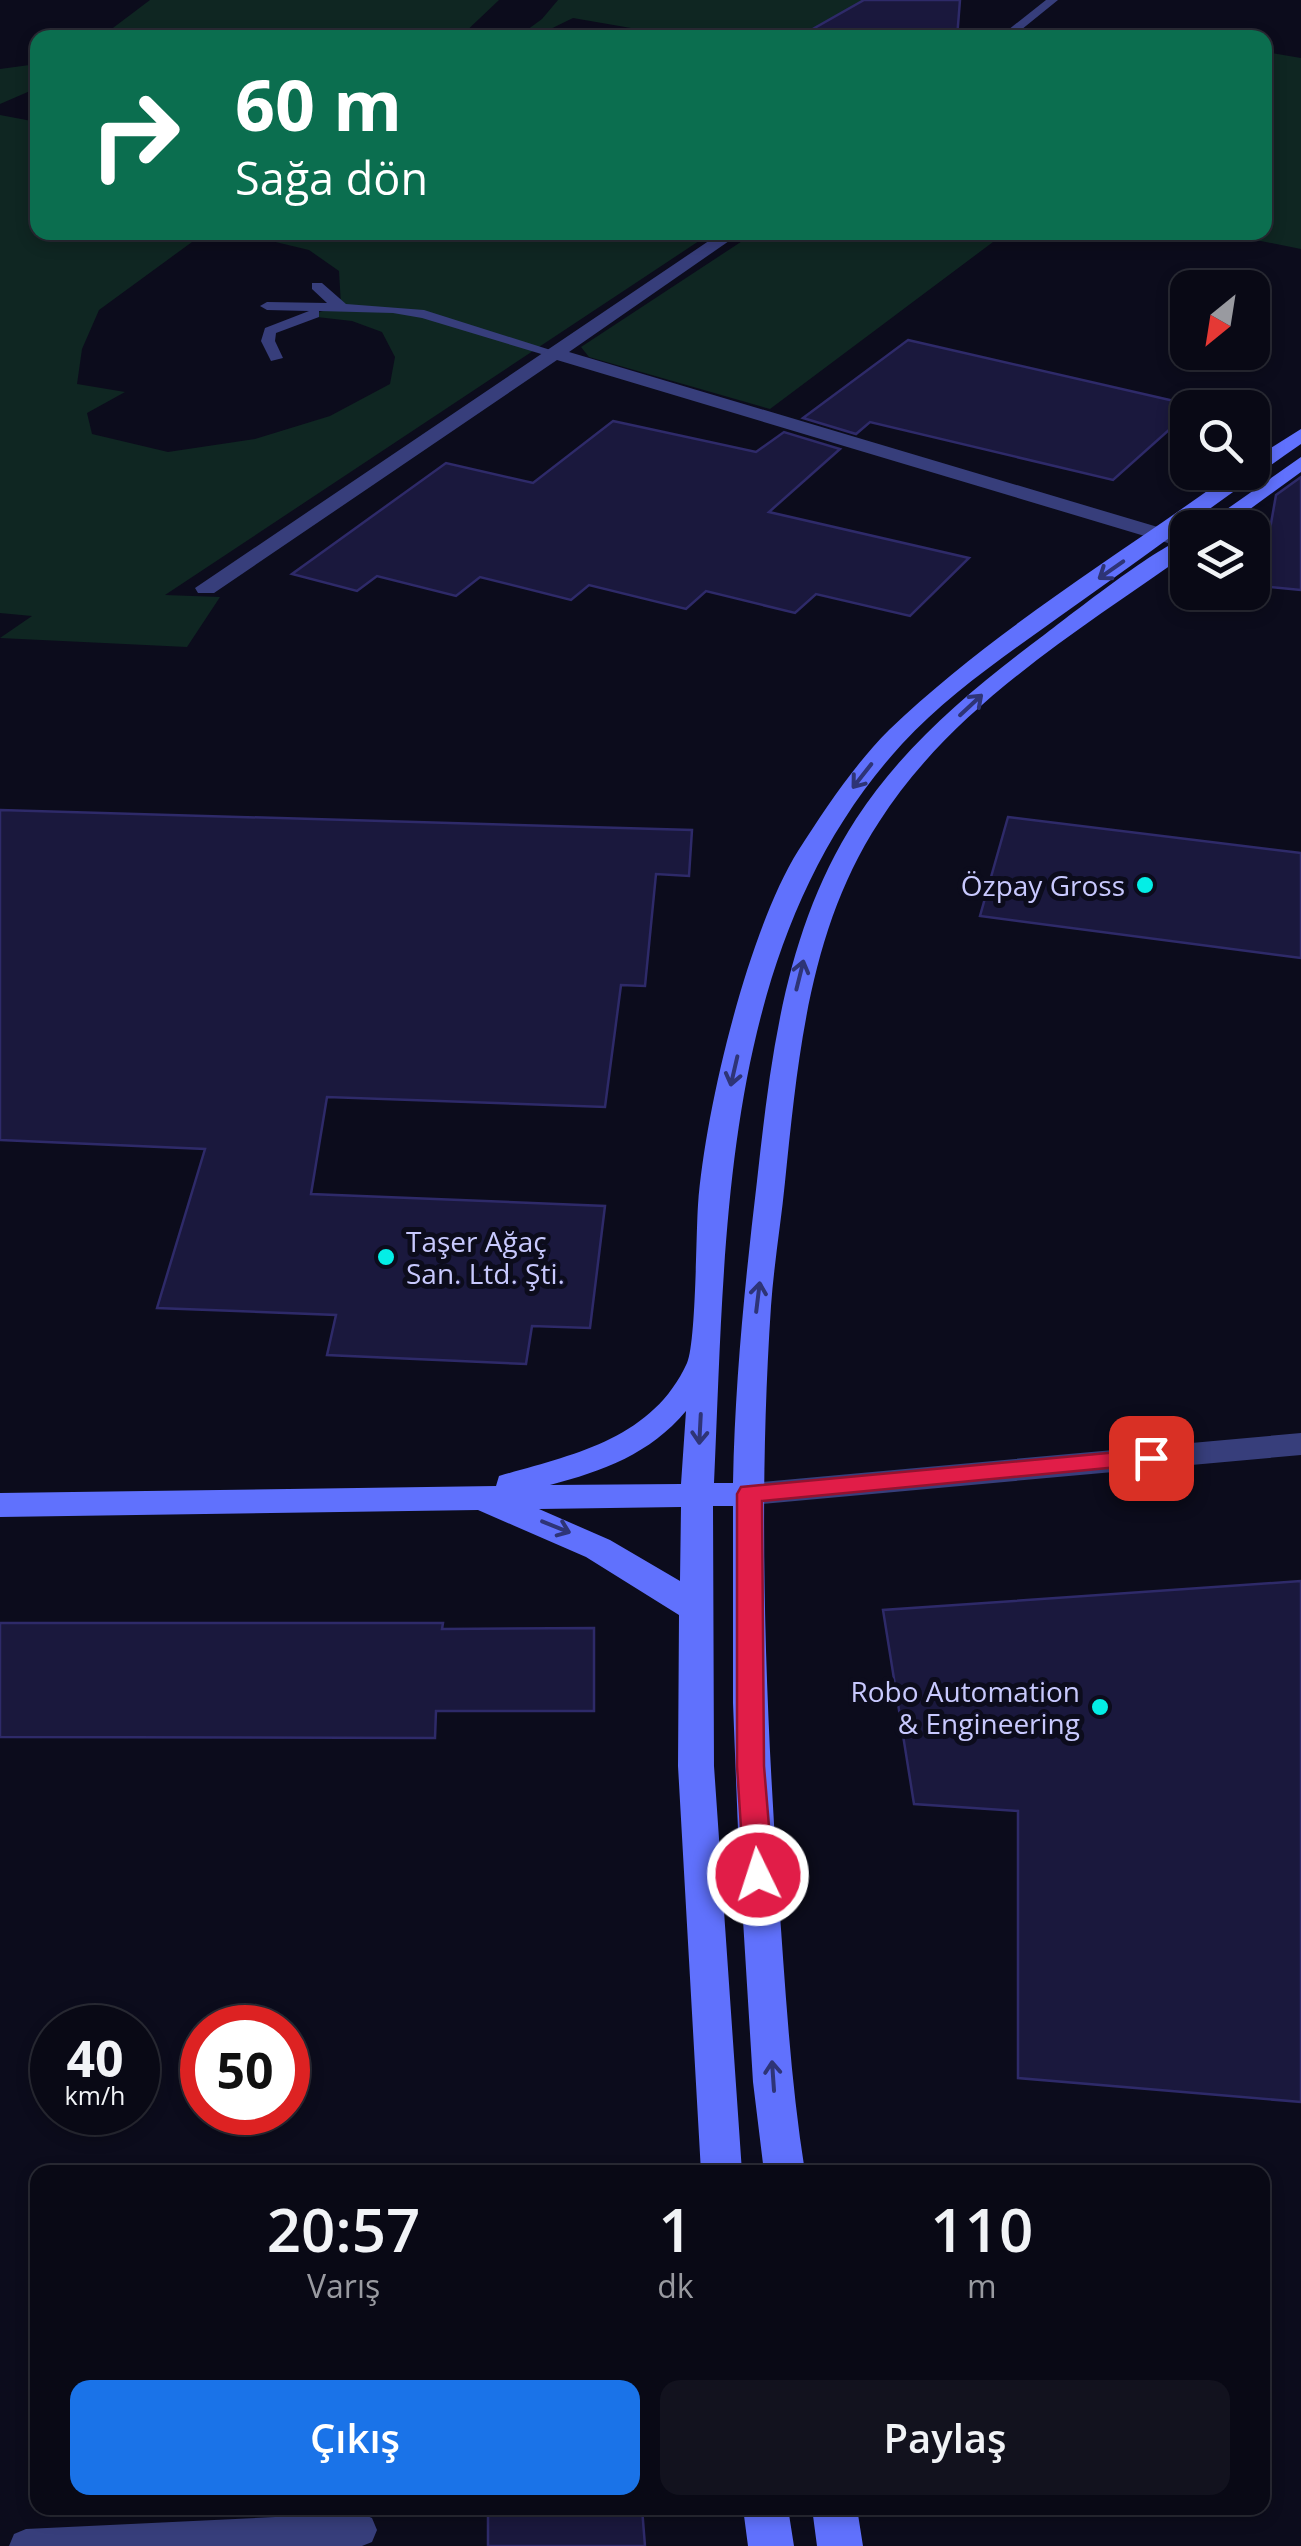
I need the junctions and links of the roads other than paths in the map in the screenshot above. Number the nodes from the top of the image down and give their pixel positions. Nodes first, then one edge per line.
1 (1052, 0) edge
2 (1014, 30) edge
3 (722, 240) edge
4 (317, 286) dead end
5 (267, 306) dead end
6 (341, 306) junction
7 (553, 354) junction
8 (276, 358) dead end
9 (1301, 435) edge
10 (1270, 457) edge
11 (1301, 463) edge
12 (1230, 490) edge
13 (1210, 510) edge
14 (1235, 510) edge
15 (1170, 537) edge
16 (1170, 546) edge
17 (1170, 547) edge
18 (206, 588) dead end
19 (704, 1364) junction
20 (1301, 1444) edge
21 (697, 1494) junction
22 (750, 1494) junction
23 (464, 1496) junction
24 (0, 1505) edge
25 (696, 1610) junction
26 (720, 2165) edge
27 (783, 2165) edge
28 (767, 2515) edge
29 (835, 2515) edge
30 (360, 2530) dead end
31 (26, 2546) edge
32 (771, 2546) edge
33 (840, 2546) edge

1 - 2 lane
3 - 7 street
4 - 6 lane
5 - 6 lane
6 - 7 lane
6 - 8 lane
7 - 15 street
7 - 18 street
9 - 10 main road
11 - 14 main road
12 - 13 main road
16 -> 19 main road
22 -> 17 main road
19 -> 21 main road
19 - 23 main road
20 - 22 street
21 - 22 main road
21 - 23 main road
21 - 25 main road
27 -> 22 main road
23 - 24 main road
23 -> 25 main road
25 - 26 main road
28 - 32 main road
29 - 33 main road
30 - 31 lane

